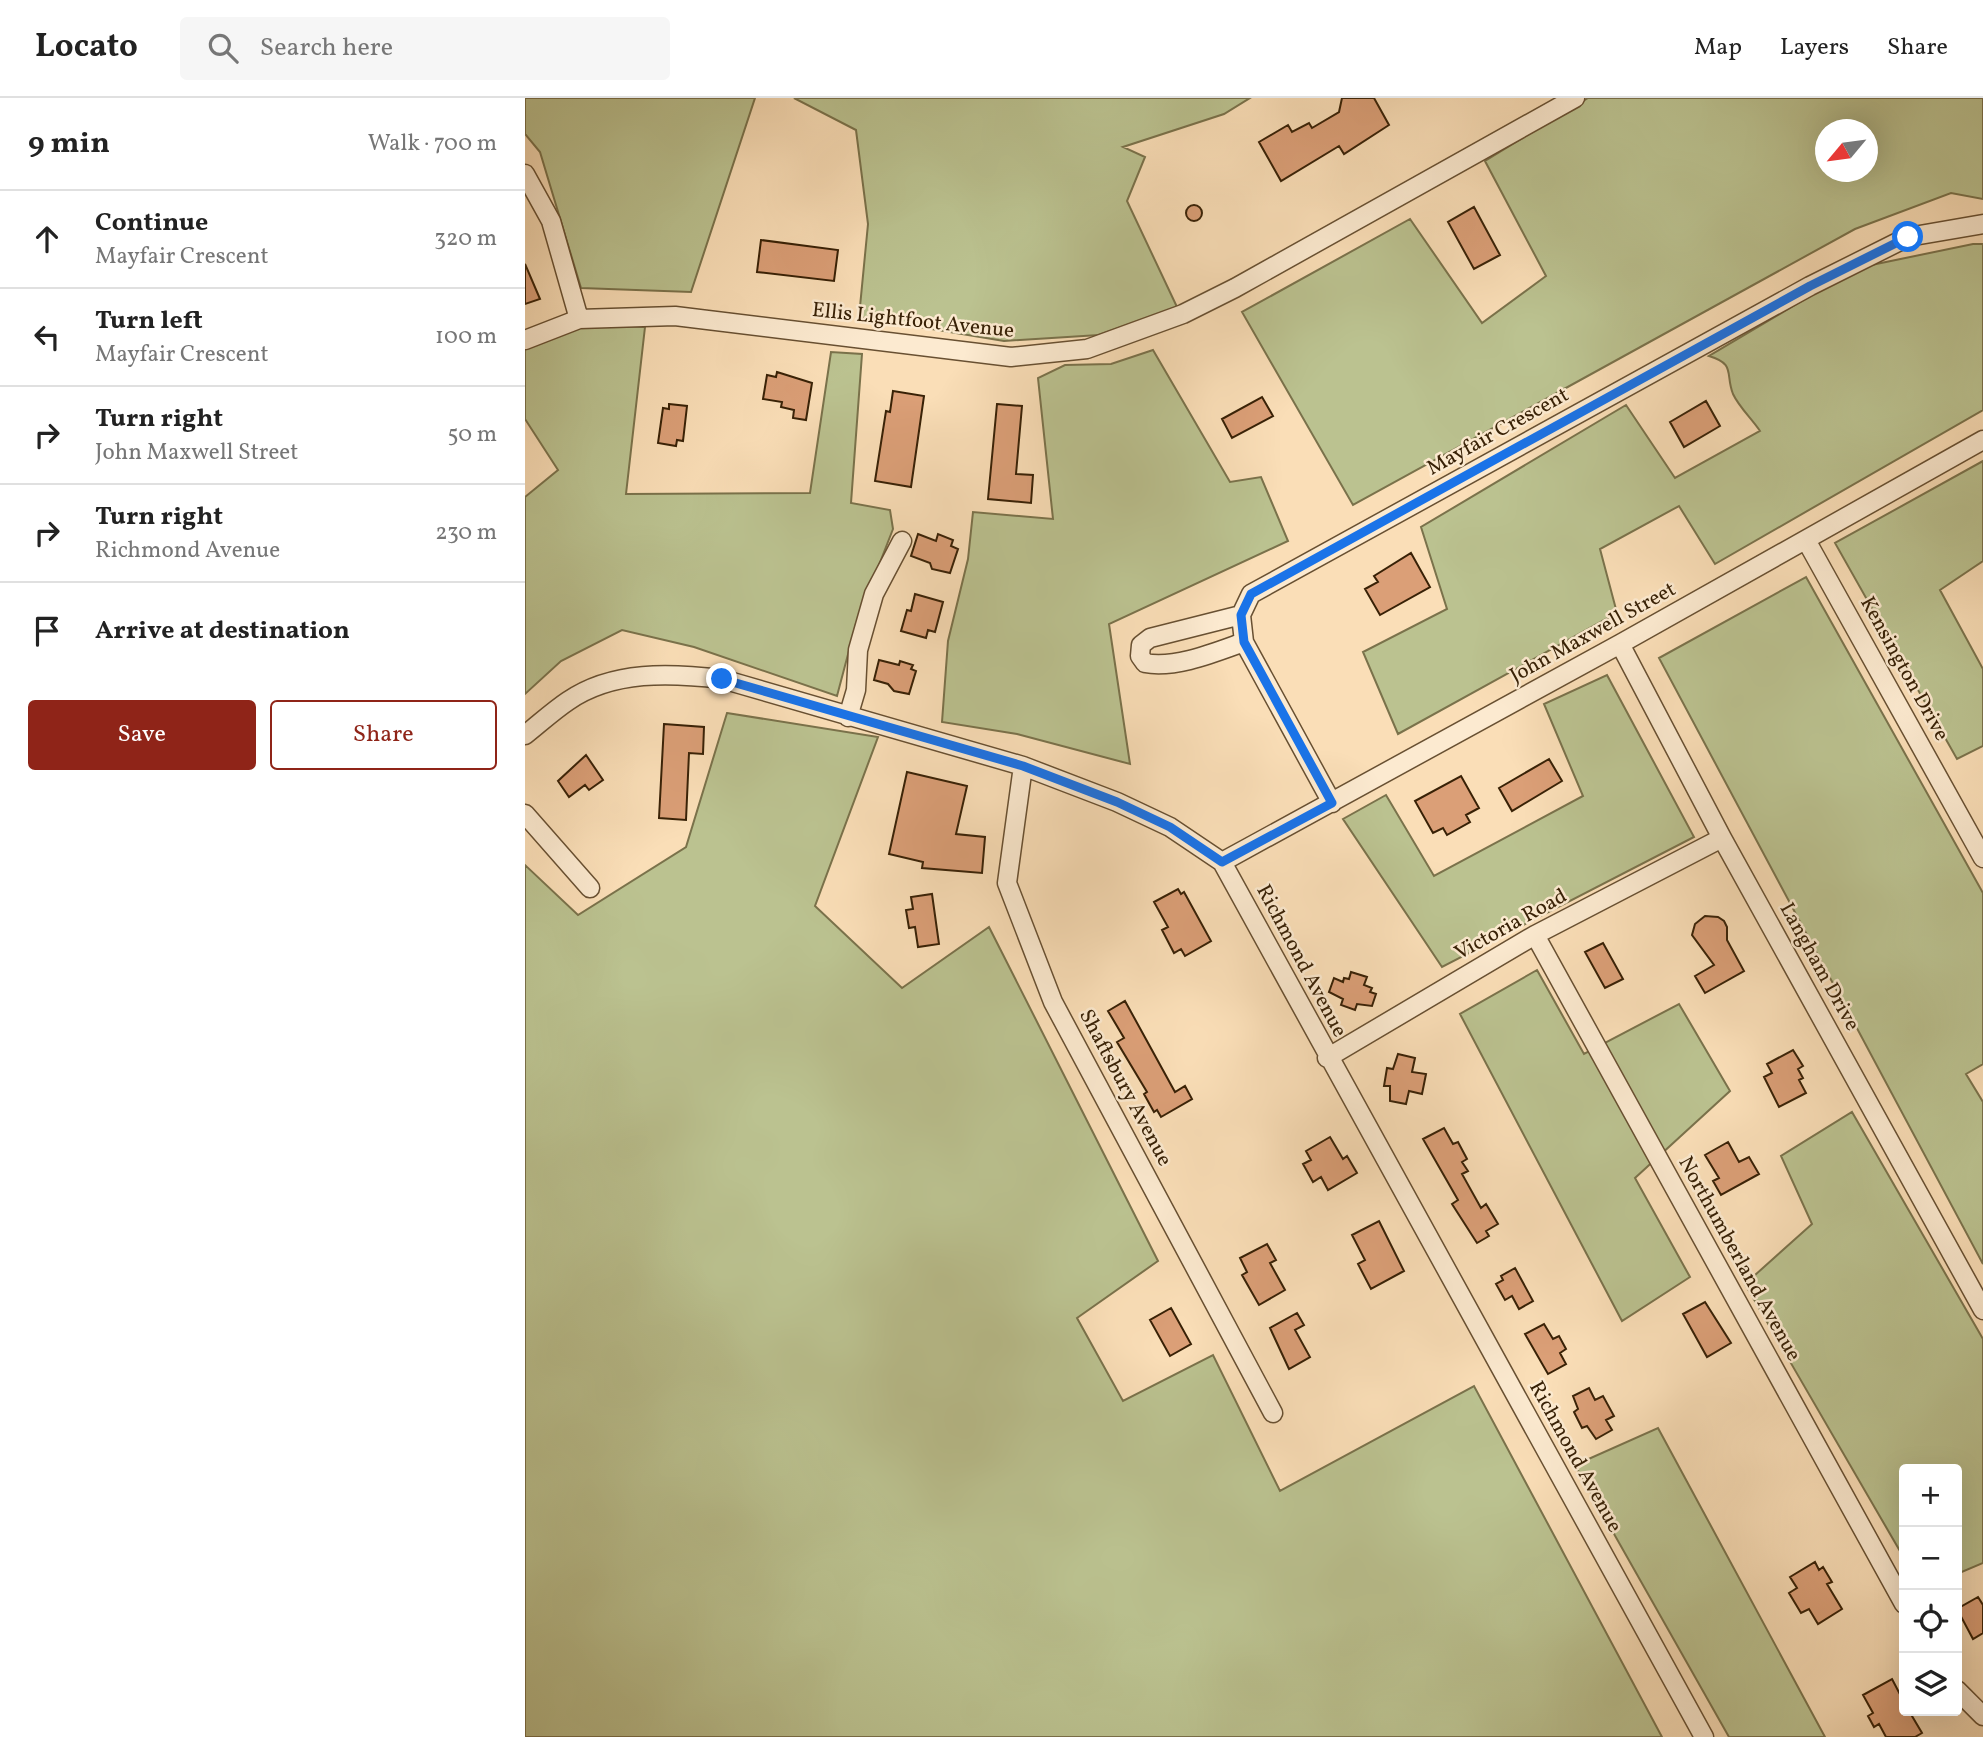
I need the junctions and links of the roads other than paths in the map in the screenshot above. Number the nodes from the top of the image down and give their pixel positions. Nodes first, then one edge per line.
1 (1575, 98) edge
2 (525, 174) edge
3 (1983, 224) edge
4 (579, 319) junction
5 (525, 340) edge
6 (1983, 440) edge
7 (1806, 540) junction
8 (902, 541) dead end
9 (1241, 615) junction
10 (1244, 642) junction
11 (1620, 645) junction
12 (848, 717) junction
13 (525, 735) edge
14 (1023, 766) junction
15 (1332, 803) junction
16 (525, 814) edge
17 (1722, 838) junction
18 (1983, 858) edge
19 (1222, 862) junction
20 (590, 888) dead end
21 (1535, 935) junction
22 (1327, 1058) junction
23 (1983, 1310) edge
24 (1273, 1413) dead end
25 (1899, 1595) edge
26 (1962, 1695) edge
27 (1983, 1716) edge
28 (1704, 1737) edge

1 - 4 street, Ellis Lightfoot Avenue
2 - 4 street
3 - 9 street, Mayfair Crescent
4 - 5 street, Ellis Lightfoot Avenue
6 - 7 street, John Maxwell Street
7 - 11 street, John Maxwell Street
7 - 18 street, Kensington Drive
8 - 12 street
9 - 10 street
9 - 10 street
10 - 15 street
11 - 15 street, John Maxwell Street
11 - 17 street, Langham Drive
12 - 13 street, Richmond Avenue
12 - 14 street, Richmond Avenue
14 - 19 street, Richmond Avenue
14 - 24 street, Shaftsbury Avenue
15 - 19 street, John Maxwell Street
16 - 20 street
17 - 21 street, Victoria Road
17 - 23 street, Langham Drive
19 - 22 street, Richmond Avenue
21 - 22 street, Victoria Road
21 - 25 street, Northumberland Avenue
22 - 28 street, Richmond Avenue
26 - 27 street

